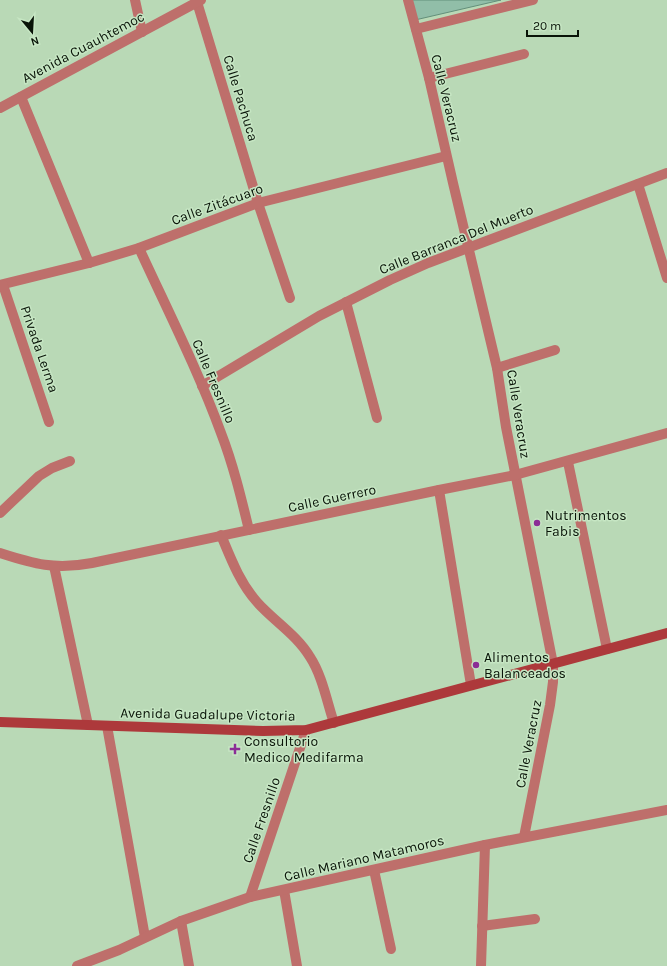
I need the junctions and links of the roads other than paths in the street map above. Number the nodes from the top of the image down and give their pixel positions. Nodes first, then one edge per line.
1 (135, 0) edge
2 (408, 0) edge
3 (532, 0) edge
4 (199, 1) edge
5 (416, 29) junction
6 (142, 32) junction
7 (524, 54) dead end
8 (429, 78) junction
9 (21, 97) junction
10 (0, 108) edge
11 (446, 156) junction
12 (667, 173) edge
13 (638, 184) junction
14 (258, 203) junction
15 (139, 248) junction
16 (468, 248) junction
17 (89, 263) junction
18 (667, 278) edge
19 (2, 285) edge
20 (290, 298) dead end
21 (346, 302) junction
22 (555, 350) dead end
23 (497, 368) junction
24 (202, 386) junction
25 (377, 418) dead end
26 (49, 422) dead end
27 (667, 434) edge
28 (70, 460) dead end
29 (568, 462) junction
30 (515, 475) junction
31 (439, 490) junction
32 (0, 513) edge
33 (249, 530) junction
34 (221, 535) junction
35 (0, 553) edge
36 (54, 566) junction
37 (667, 633) edge
38 (607, 649) junction
39 (553, 664) junction
40 (471, 685) junction
41 (0, 722) edge
42 (334, 723) junction
43 (88, 725) junction
44 (107, 726) junction
45 (306, 730) junction
46 (667, 810) edge
47 (524, 837) junction
48 (485, 845) junction
49 (374, 870) junction
50 (284, 890) junction
51 (250, 898) junction
52 (535, 919) dead end
53 (181, 921) junction
54 (482, 926) junction
55 (145, 937) junction
56 (391, 949) dead end
57 (77, 966) edge
58 (189, 966) edge
59 (297, 966) edge
60 (481, 966) edge

1 - 6 street
2 - 5 street, Calle Veracruz
3 - 5 street
4 - 6 street, Avenida Cuauhtemoc
4 - 14 street, Calle Pachuca
5 - 8 street, Calle Veracruz
6 - 9 street, Avenida Cuauhtemoc
7 - 8 street
8 - 11 street, Calle Veracruz
9 - 10 street, Avenida Cuauhtemoc
9 - 17 street
11 - 14 street, Calle Zitácuaro
11 - 16 street, Calle Veracruz
12 - 13 street, Calle Barranca Del Muerto
13 - 16 street, Calle Barranca Del Muerto
13 - 18 street
14 - 15 street, Calle Zitácuaro
14 - 20 street, Calle Pachuca
15 - 17 street, Calle Zitácuaro
15 - 24 street, Calle Fresnillo
16 - 21 street, Calle Barranca Del Muerto
16 - 23 street, Calle Veracruz
17 - 19 street, Calle Zitácuaro
19 - 26 street, Privada Lerma
21 - 24 street, Calle Barranca Del Muerto
21 - 25 street
22 - 23 street
23 - 30 street, Calle Veracruz
24 - 33 street, Calle Fresnillo
27 - 29 street, Calle Guerrero
28 - 32 street
29 - 30 street, Calle Guerrero
29 - 38 street
30 - 31 street, Calle Guerrero
30 - 39 street, Calle Veracruz
31 - 33 street, Calle Guerrero
31 - 40 street
33 - 34 street, Calle Guerrero
34 - 36 street, Calle Guerrero
34 - 42 street
35 - 36 street, Calle Guerrero
36 - 43 street
37 - 38 main road, Avenida Guadalupe Victoria
38 - 39 main road, Avenida Guadalupe Victoria
39 - 40 main road, Avenida Guadalupe Victoria
39 - 47 street, Calle Veracruz
40 - 42 main road, Avenida Guadalupe Victoria
41 - 43 main road, Avenida Guadalupe Victoria
42 - 45 main road, Avenida Guadalupe Victoria
43 - 44 main road, Avenida Guadalupe Victoria
44 - 45 main road, Avenida Guadalupe Victoria
44 - 55 street
45 - 51 street, Calle Fresnillo
46 - 47 street, Calle Mariano Matamoros
47 - 48 street, Calle Mariano Matamoros
48 - 49 street, Calle Mariano Matamoros
48 - 54 street
49 - 50 street, Calle Mariano Matamoros
49 - 56 street
50 - 51 street, Calle Mariano Matamoros
50 - 59 street
51 - 53 street, Calle Mariano Matamoros
52 - 54 street
53 - 55 street, Calle Mariano Matamoros
53 - 58 street
54 - 60 street
55 - 57 street, Calle Mariano Matamoros

